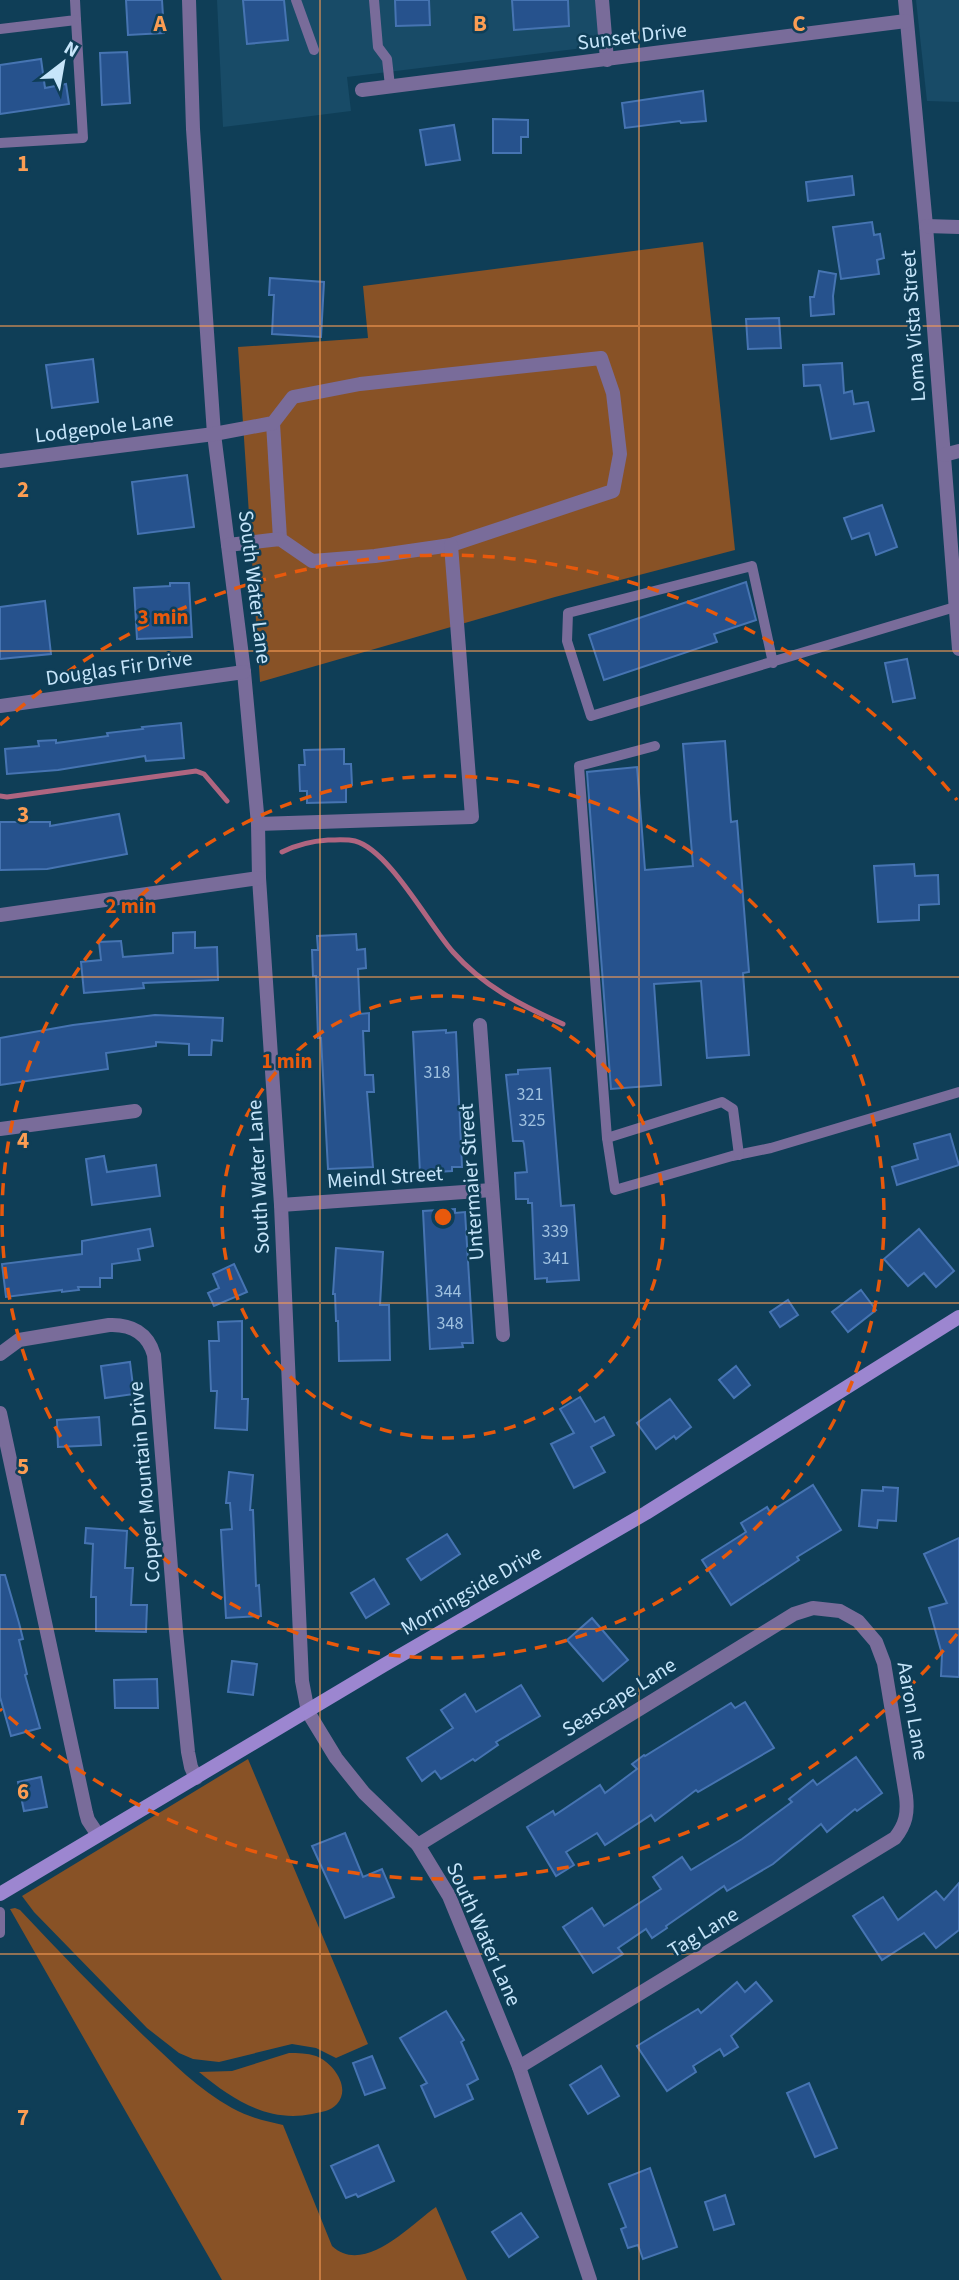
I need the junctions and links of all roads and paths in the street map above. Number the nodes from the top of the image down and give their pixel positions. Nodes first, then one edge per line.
1 (75, 0) edge
2 (188, 0) edge
3 (296, 0) edge
4 (374, 0) edge
5 (602, 0) edge
6 (905, 0) edge
7 (76, 20) junction
8 (906, 21) junction
9 (0, 29) edge
10 (314, 50) dead end
11 (607, 60) junction
12 (390, 86) junction
13 (362, 90) dead end
14 (0, 143) edge
15 (926, 226) junction
16 (959, 227) edge
17 (273, 423) junction
18 (214, 434) junction
19 (959, 451) edge
20 (944, 455) junction
21 (0, 461) edge
22 (279, 539) junction
23 (228, 545) junction
24 (451, 545) junction
25 (955, 607) junction
26 (959, 649) edge
27 (773, 663) junction
28 (244, 672) junction
29 (0, 706) edge
30 (655, 747) dead end
31 (258, 824) junction
32 (259, 878) junction
33 (0, 915) edge
34 (480, 1025) dead end
35 (959, 1092) edge
36 (135, 1111) dead end
37 (0, 1129) edge
38 (607, 1138) junction
39 (739, 1155) junction
40 (492, 1190) junction
41 (281, 1205) junction
42 (959, 1317) edge
43 (503, 1335) dead end
44 (0, 1353) edge
45 (0, 1413) edge
46 (848, 1615) joint
47 (308, 1712) junction
48 (197, 1778) junction
49 (904, 1827) joint
50 (99, 1835) junction
51 (418, 1845) junction
52 (0, 1894) edge
53 (0, 1912) edge
54 (0, 1933) edge
55 (519, 2067) junction
56 (590, 2280) edge

1 - 7 lane
2 - 18 street, South Water Lane
3 - 10 lane
4 - 12 lane
5 - 11 street
6 - 8 street, Loma Vista Street
7 - 9 lane
7 - 14 lane
8 - 11 street, Sunset Drive
8 - 15 street, Loma Vista Street
11 - 12 street, Sunset Drive
12 - 13 street, Sunset Drive
15 - 16 street
15 - 20 street, Loma Vista Street
17 - 18 street, Lodgepole Lane
17 - 22 street
17 - 24 street
18 - 21 street, Lodgepole Lane
18 - 23 street, South Water Lane
19 - 20 street
20 - 25 street, Loma Vista Street
22 - 23 street
22 - 24 street
23 - 28 street, South Water Lane
24 - 31 street
25 - 26 street, Loma Vista Street
25 - 27 lane
27 - 27 lane
28 - 29 street, Douglas Fir Drive
28 - 31 street, South Water Lane
30 - 38 lane
31 - 32 street, South Water Lane
32 - 33 street
32 - 41 street, South Water Lane
34 - 40 street, Untermaier Street
35 - 39 lane
36 - 37 street
38 - 39 lane
38 - 39 lane
40 - 41 street, Meindl Street
40 - 43 street, Untermaier Street
41 - 47 street, South Water Lane
42 - 47 street, Morningside Drive
44 - 48 street, Copper Mountain Drive
45 - 50 street
46 - 49 street, Aaron Lane
46 - 51 street, Seascape Lane
47 - 48 street, Morningside Drive
47 - 51 street, South Water Lane
48 - 50 street, Morningside Drive
49 - 55 street, Tag Lane
50 - 52 street, Morningside Drive
51 - 55 street, South Water Lane
53 - 54 lane
55 - 56 street, South Water Lane

